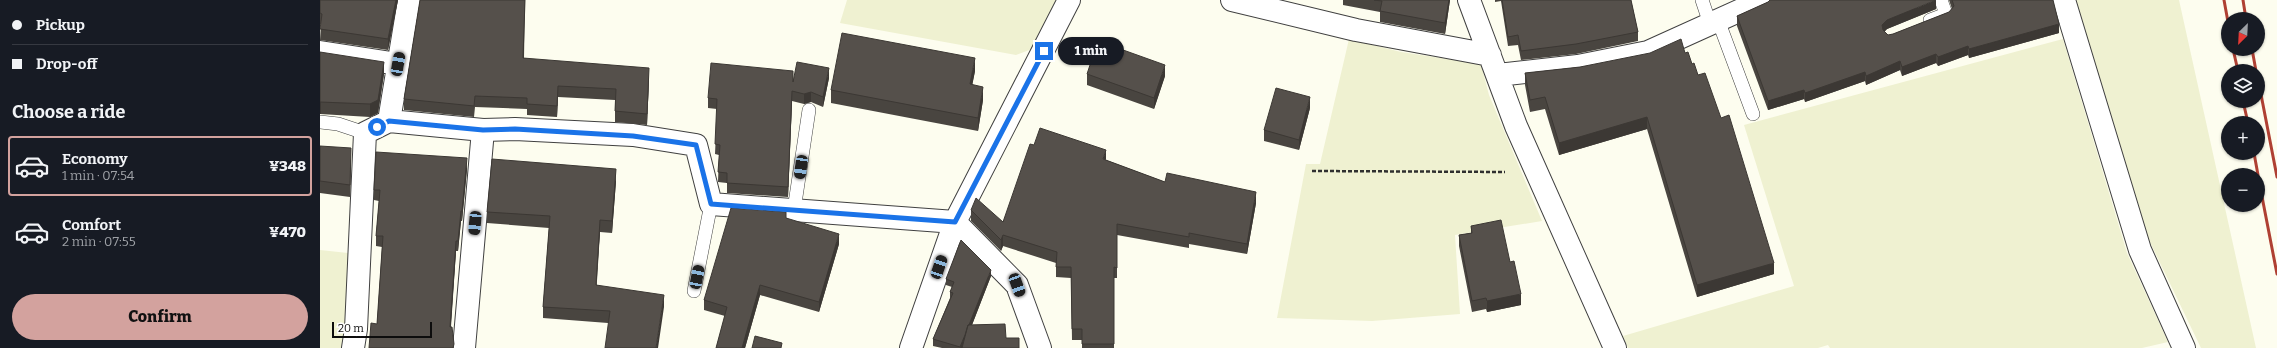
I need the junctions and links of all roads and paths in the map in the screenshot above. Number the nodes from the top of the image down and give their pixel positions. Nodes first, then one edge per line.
1 (409, 0) edge
2 (1070, 0) edge
3 (1232, 0) edge
4 (1469, 0) edge
5 (1702, 0) edge
6 (1763, 0) edge
7 (1941, 0) edge
8 (2064, 0) edge
9 (1714, 22) junction
10 (1918, 25) edge
11 (320, 52) edge
12 (1490, 55) junction
13 (398, 64) junction
14 (1498, 75) junction
15 (809, 110) dead end
16 (1753, 114) dead end
17 (389, 121) junction
18 (320, 122) edge
19 (483, 130) junction
20 (365, 132) junction
21 (1534, 166) junction
22 (1312, 171) dead end
23 (711, 204) junction
24 (794, 210) junction
25 (955, 222) junction
26 (694, 292) dead end
27 (353, 348) edge
28 (464, 348) edge
29 (910, 348) edge
30 (1040, 348) edge
31 (1615, 348) edge
32 (2184, 348) edge

1 - 13 street
2 - 25 street
3 - 12 street
4 - 12 street
5 - 9 lane
6 - 9 street
7 - 10 lane
8 - 32 street
9 - 14 street
9 - 16 lane
11 - 13 street
12 - 14 street
13 - 17 street
14 - 21 street
15 - 24 lane
17 - 19 street
17 - 20 street
18 - 20 lane
19 - 23 street
19 - 28 street
20 - 27 street
21 - 22 path
21 - 31 street
23 - 24 street
23 - 26 lane
24 - 25 street
25 - 29 street
25 - 30 street

